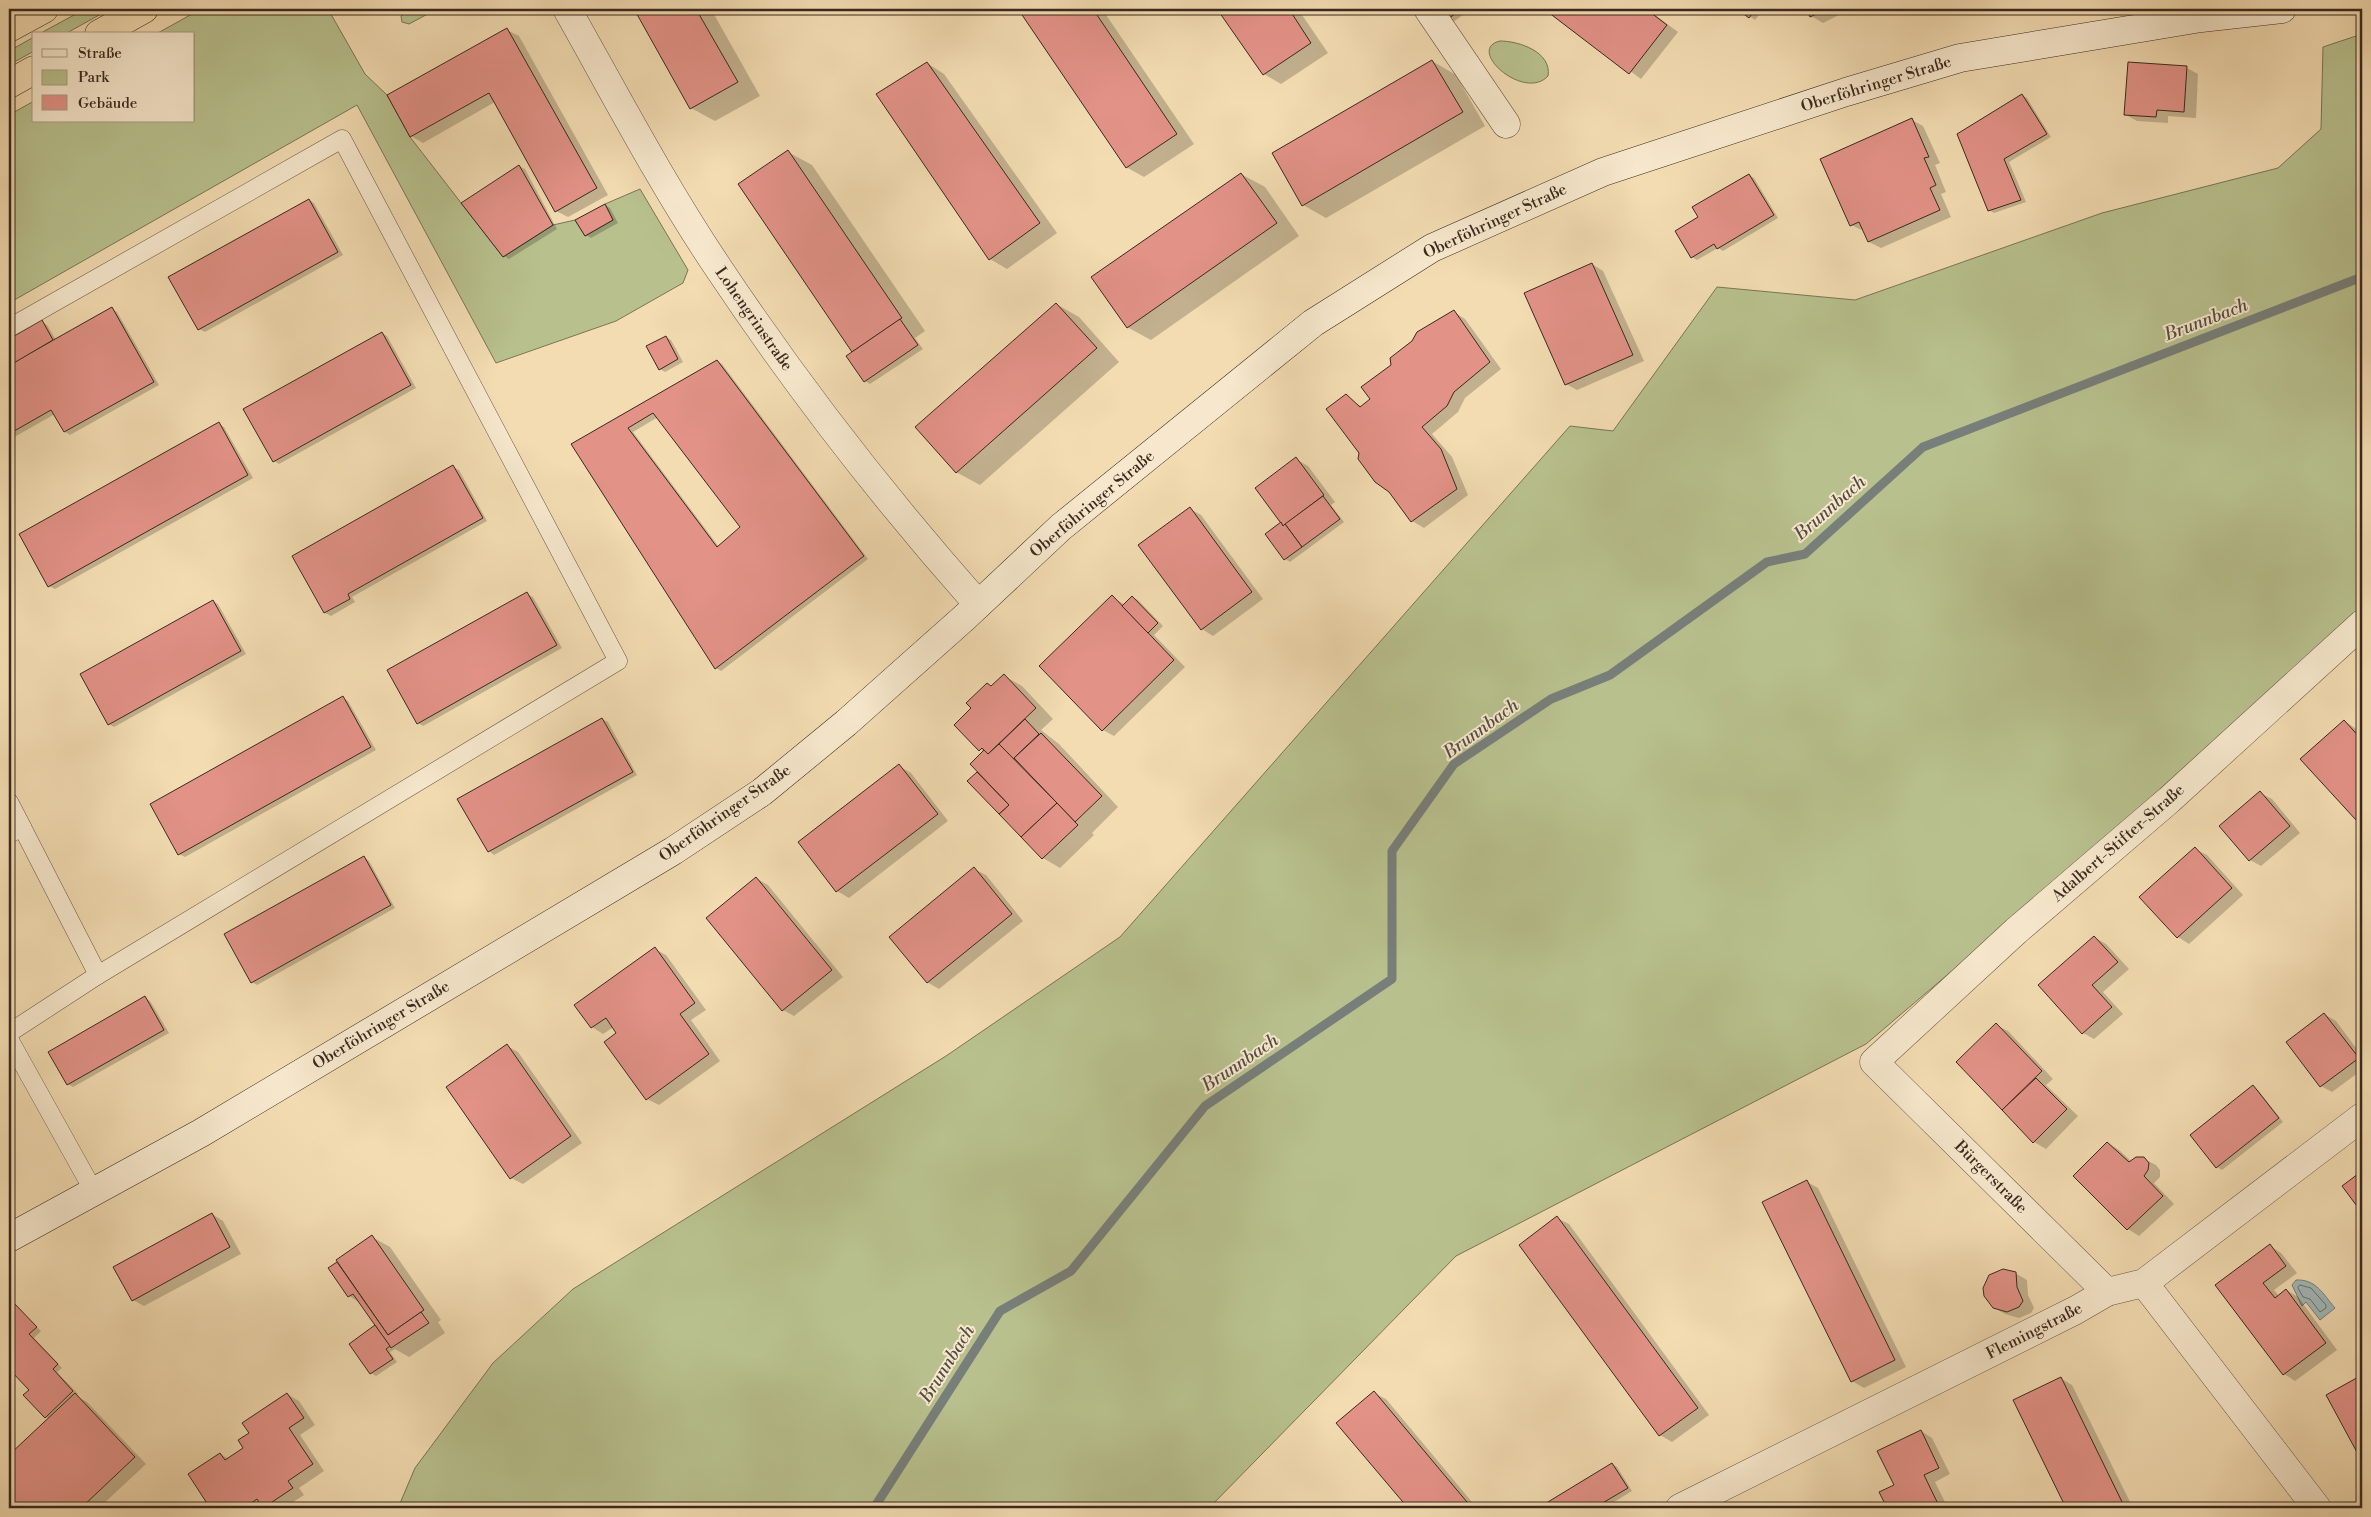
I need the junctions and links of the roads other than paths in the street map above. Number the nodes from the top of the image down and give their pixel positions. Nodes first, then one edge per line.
1 (44, 9) edge
2 (144, 9) edge
3 (567, 9) edge
4 (1428, 9) edge
5 (2282, 9) edge
6 (2199, 13) edge
7 (9, 28) edge
8 (103, 32) edge
9 (32, 71) edge
10 (9, 84) edge
11 (1506, 124) dead end
12 (9, 328) edge
13 (977, 603) junction
14 (2362, 624) edge
15 (9, 802) edge
16 (16, 831) edge
17 (98, 975) junction
18 (9, 1033) edge
19 (9, 1039) edge
20 (1874, 1062) joint
21 (2362, 1118) edge
22 (93, 1190) junction
23 (9, 1238) edge
24 (2144, 1283) junction
25 (2107, 1292) junction
26 (1680, 1508) edge
27 (2317, 1508) edge

1 - 7 highway
2 - 8 highway
3 - 13 street, Lohengrinstraße
4 - 11 street
5 - 6 street, Oberföhringer Straße
6 - 13 street, Oberföhringer Straße
9 - 10 highway
12 - 17 lane
13 - 22 street, Oberföhringer Straße
14 - 20 street, Adalbert-Stifter-Straße
15 - 16 lane
16 - 17 lane
17 - 18 lane
19 - 22 lane
20 - 25 street, Bürgerstraße
21 - 24 street, Flemingstraße
22 - 23 street, Oberföhringer Straße
24 - 25 street, Flemingstraße
24 - 27 street
25 - 26 street, Flemingstraße

